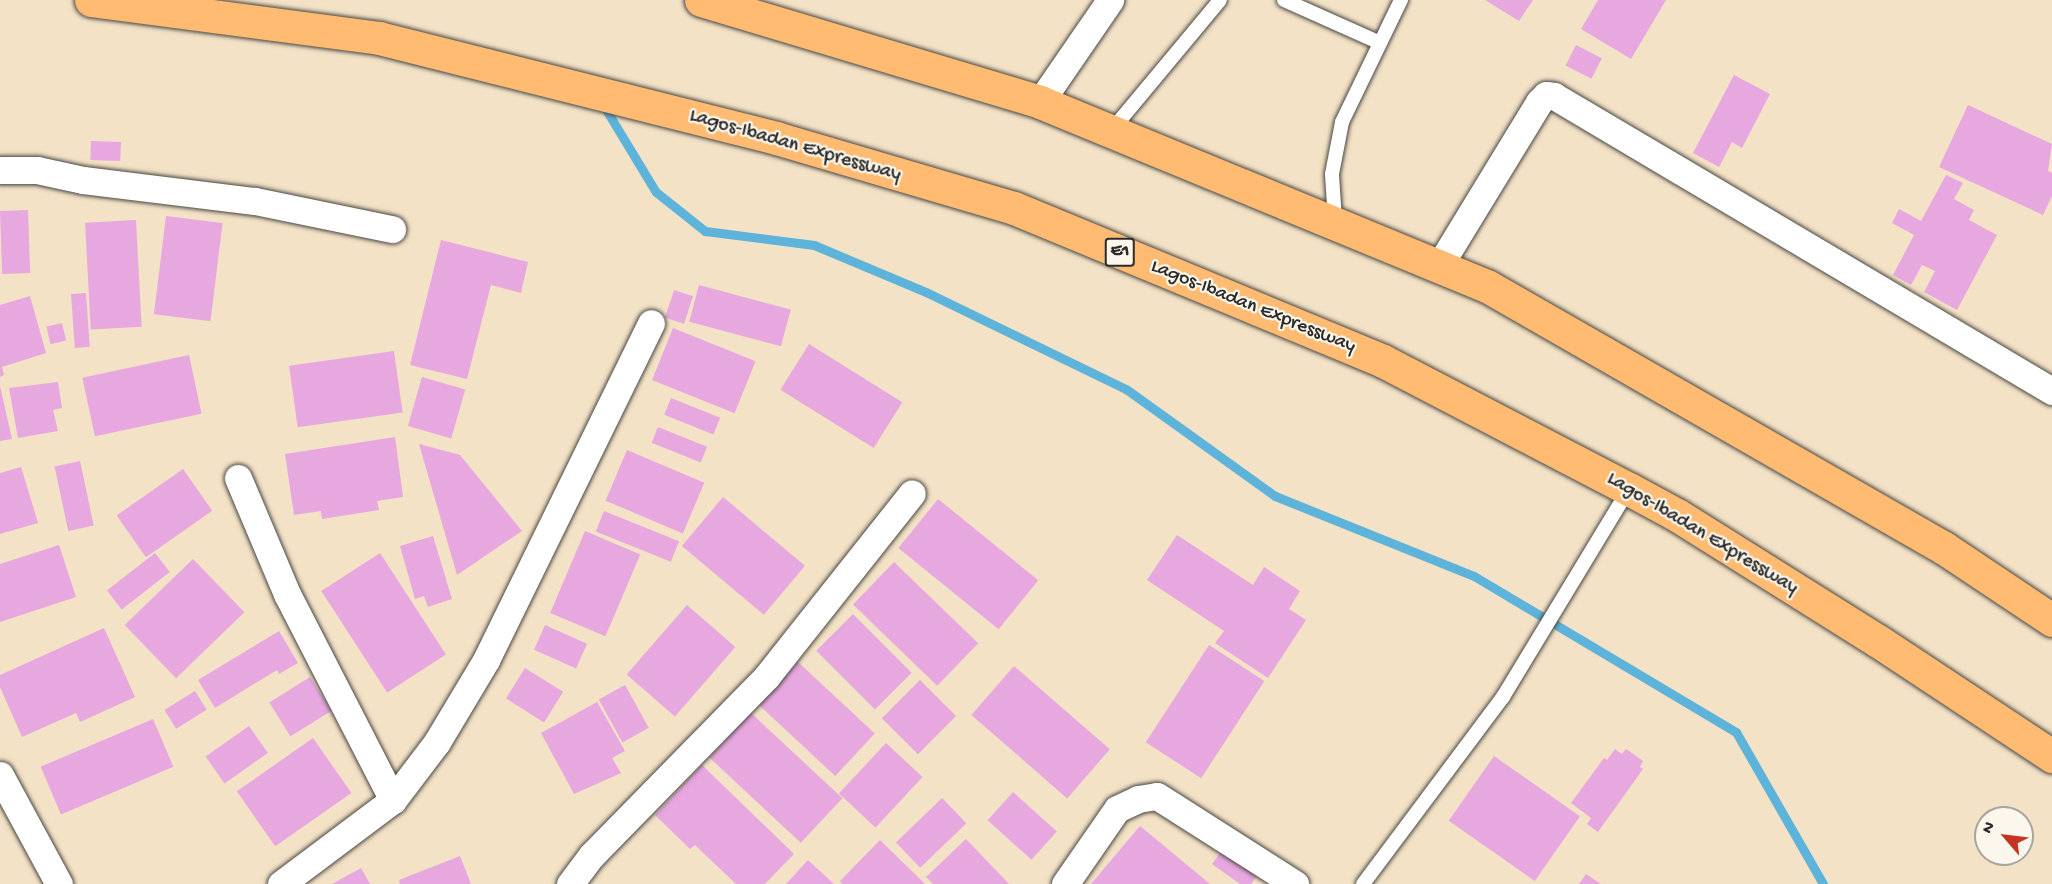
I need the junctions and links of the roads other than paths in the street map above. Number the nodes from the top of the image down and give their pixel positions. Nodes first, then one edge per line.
1 (91, 0) edge
2 (701, 0) edge
3 (1110, 0) edge
4 (1220, 0) edge
5 (1284, 0) edge
6 (1401, 0) edge
7 (1380, 43) junction
8 (1040, 102) junction
9 (1111, 131) junction
10 (0, 170) edge
11 (1335, 224) junction
12 (392, 229) dead end
13 (1439, 266) junction
14 (651, 323) dead end
15 (2052, 391) edge
16 (238, 478) dead end
17 (1629, 489) junction
18 (912, 493) dead end
19 (2052, 620) edge
20 (2052, 756) edge
21 (0, 775) edge
22 (393, 800) junction
23 (59, 884) edge
24 (281, 884) edge
25 (570, 884) edge
26 (1065, 884) edge
27 (1295, 884) edge
28 (1363, 884) edge

1 - 17 highway, Lagos-Ibadan Expressway / E1
2 - 8 highway
3 - 8 street
4 - 9 lane
5 - 7 lane
6 - 7 lane
7 - 11 lane
8 - 9 highway
9 - 11 highway
10 - 12 street
11 - 13 highway
13 - 15 street
13 - 19 highway
14 - 22 street
16 - 22 street
17 - 20 highway, Lagos-Ibadan Expressway / E1
17 - 28 lane
18 - 25 street
21 - 23 street
22 - 24 street
26 - 27 street

